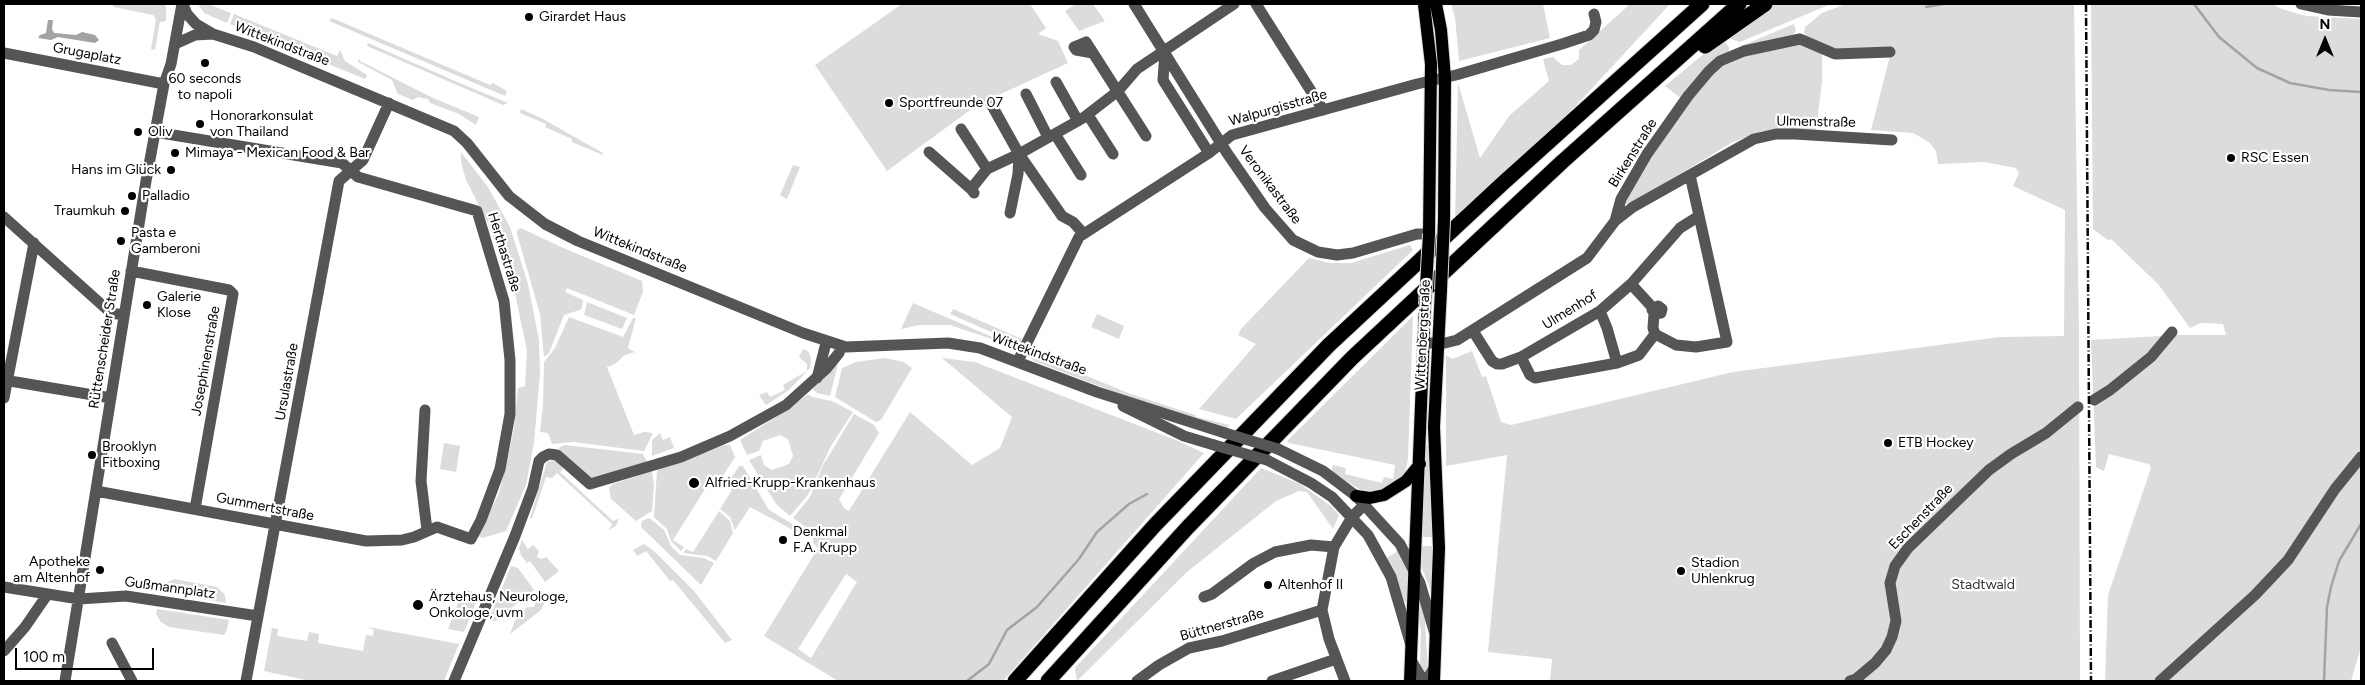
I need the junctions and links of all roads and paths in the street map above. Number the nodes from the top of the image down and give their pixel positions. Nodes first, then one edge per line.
1 (182, 4) edge
2 (1134, 4) edge
3 (1234, 4) edge
4 (1256, 4) edge
5 (1424, 4) edge
6 (1436, 4) edge
7 (1702, 4) edge
8 (1739, 4) edge
9 (1765, 4) edge
10 (2302, 4) edge
11 (2361, 12) edge
12 (1594, 14) dead end
13 (213, 34) junction
14 (175, 44) junction
15 (1165, 52) junction
16 (1890, 52) dead end
17 (4, 53) edge
18 (1092, 53) dead end
19 (1444, 78) junction
20 (1431, 80) junction
21 (1652, 81) junction
22 (1056, 82) dead end
23 (164, 84) junction
24 (1118, 91) junction
25 (1026, 94) dead end
26 (990, 102) dead end
27 (389, 103) junction
28 (1323, 110) junction
29 (1083, 118) junction
30 (961, 129) dead end
31 (155, 132) junction
32 (1052, 135) junction
33 (1146, 136) dead end
34 (1892, 140) dead end
35 (1220, 143) junction
36 (929, 152) dead end
37 (1209, 153) junction
38 (1018, 154) junction
39 (1113, 154) dead end
40 (987, 169) junction
41 (350, 170) junction
42 (1081, 175) dead end
43 (1690, 175) junction
44 (1010, 213) dead end
45 (1699, 216) junction
46 (4, 217) edge
47 (1615, 222) junction
48 (1083, 233) junction
49 (1429, 234) junction
50 (34, 242) junction
51 (131, 271) junction
52 (1631, 284) junction
53 (1600, 311) junction
54 (124, 315) junction
55 (1473, 330) junction
56 (2172, 332) dead end
57 (1655, 334) junction
58 (826, 343) junction
59 (1422, 343) junction
60 (1437, 344) junction
61 (841, 346) junction
62 (1521, 358) junction
63 (1018, 361) junction
64 (1616, 363) junction
65 (817, 378) junction
66 (5, 381) edge
67 (1097, 392) junction
68 (4, 398) edge
69 (111, 398) junction
70 (2094, 400) dead end
71 (2078, 408) dead end
72 (426, 410) dead end
73 (2361, 457) edge
74 (1420, 464) junction
75 (96, 491) junction
76 (1360, 500) junction
77 (195, 509) junction
78 (1352, 517) junction
79 (276, 524) junction
80 (428, 530) junction
81 (471, 539) joint
82 (1334, 546) junction
83 (1415, 571) junction
84 (4, 587) edge
85 (47, 595) junction
86 (1204, 597) dead end
87 (79, 599) junction
88 (1322, 610) junction
89 (258, 616) junction
90 (1435, 635) junction
91 (112, 643) dead end
92 (4, 651) edge
93 (1411, 655) junction
94 (1336, 660) junction
95 (1437, 677) edge
96 (65, 681) edge
97 (132, 681) edge
98 (246, 681) edge
99 (454, 681) edge
100 (1015, 681) edge
101 (1048, 681) edge
102 (1137, 681) edge
103 (1272, 681) edge
104 (1345, 681) edge
105 (1410, 681) edge
106 (1850, 681) edge
107 (2160, 681) edge

1 - 13 street, Wittekindstraße
1 - 14 street, Rüttenscheider Straße
2 - 15 street, Veronikastraße
3 - 15 street
4 - 28 street
5 - 20 main road, Wittenbergstraße
6 - 19 main road, Wittenbergstraße
7 - 100 highway
8 - 21 highway
9 - 21 highway
10 - 11 street
12 - 19 street, Walpurgisstraße
13 - 14 street, Wittekindstraße
13 - 27 street, Wittekindstraße
14 - 23 street, Rüttenscheider Straße
15 - 24 street
15 - 35 street, Veronikastraße
15 - 37 street
16 - 47 street, Birkenstraße
17 - 23 street, Grugaplatz
18 - 24 street
19 - 20 street, Walpurgisstraße
19 - 60 main road, Wittenbergstraße, bridge
20 - 28 street, Walpurgisstraße
20 - 49 main road, Wittenbergstraße
21 - 101 highway
22 - 29 street
23 - 31 street, Rüttenscheider Straße
24 - 29 street
24 - 33 street
25 - 32 street
26 - 38 street
27 - 41 street, Ursulastraße
27 - 58 street, Wittekindstraße
28 - 35 street, Walpurgisstraße
29 - 32 street
29 - 39 street
30 - 40 street
31 - 41 street, Herthastraße
31 - 51 street, Rüttenscheider Straße
32 - 38 street
32 - 42 street
34 - 43 street, Ulmenstraße
35 - 37 street, Walpurgisstraße
35 - 49 street, Veronikastraße
36 - 40 street
37 - 48 street, Walpurgisstraße
38 - 40 street
38 - 44 street
38 - 48 street
41 - 79 street, Ursulastraße
41 - 81 street, Herthastraße
43 - 45 street
43 - 47 street, Ulmenstraße
45 - 52 street, Ulmenhof
45 - 57 street
46 - 50 street
47 - 55 street, Birkenstraße
48 - 63 street, Walpurgisstraße
49 - 59 main road, Wittenbergstraße, bridge
50 - 54 street
50 - 66 street
51 - 54 street, Rüttenscheider Straße
51 - 77 street, Josephinenstraße
52 - 53 street, Ulmenhof
52 - 57 street
53 - 62 street, Ulmenhof
53 - 64 street
54 - 69 street, Rüttenscheider Straße
55 - 60 street, Birkenstraße
55 - 62 street, Ulmenhof
56 - 70 street
57 - 64 street
58 - 61 street, Wittekindstraße
58 - 65 street
59 - 60 street, Birkenstraße
59 - 74 main road, Wittenbergstraße
60 - 90 main road, Wittenbergstraße
61 - 63 street, Wittekindstraße
61 - 65 street
62 - 64 street
63 - 67 street, Wittekindstraße
65 - 99 street
66 - 68 street
66 - 69 street
67 - 76 street, Wittekindstraße, bridge
67 - 78 street, Wittekindstraße, bridge
69 - 75 street, Rüttenscheider Straße
71 - 106 street, Eschenstraße
72 - 80 street
73 - 107 street
74 - 76 main road
74 - 83 main road, Wittenbergstraße
75 - 77 street, Gummertstraße
75 - 87 street, Rüttenscheider Straße
76 - 78 street
76 - 83 street, Wittekindstraße
77 - 79 street, Gummertstraße
78 - 82 street
78 - 93 street, Wittekindstraße
79 - 80 street, Gummertstraße
79 - 89 street, Ursulastraße
80 - 81 street, Gummertstraße
82 - 86 street
82 - 88 street
83 - 90 street, Wittekindstraße
83 - 93 main road, Wittenbergstraße
84 - 85 street, Gußmannplatz
85 - 87 street, Gußmannplatz
85 - 92 street
87 - 89 street, Gußmannplatz
87 - 96 street, Rüttenscheider Straße
88 - 94 street
88 - 102 street, Büttnerstraße
89 - 98 street, Ursulastraße
90 - 95 main road, Wittenbergstraße
91 - 97 street
93 - 95 street, Wittenbergstraße
93 - 105 main road, Wittenbergstraße
94 - 103 street
94 - 104 street

